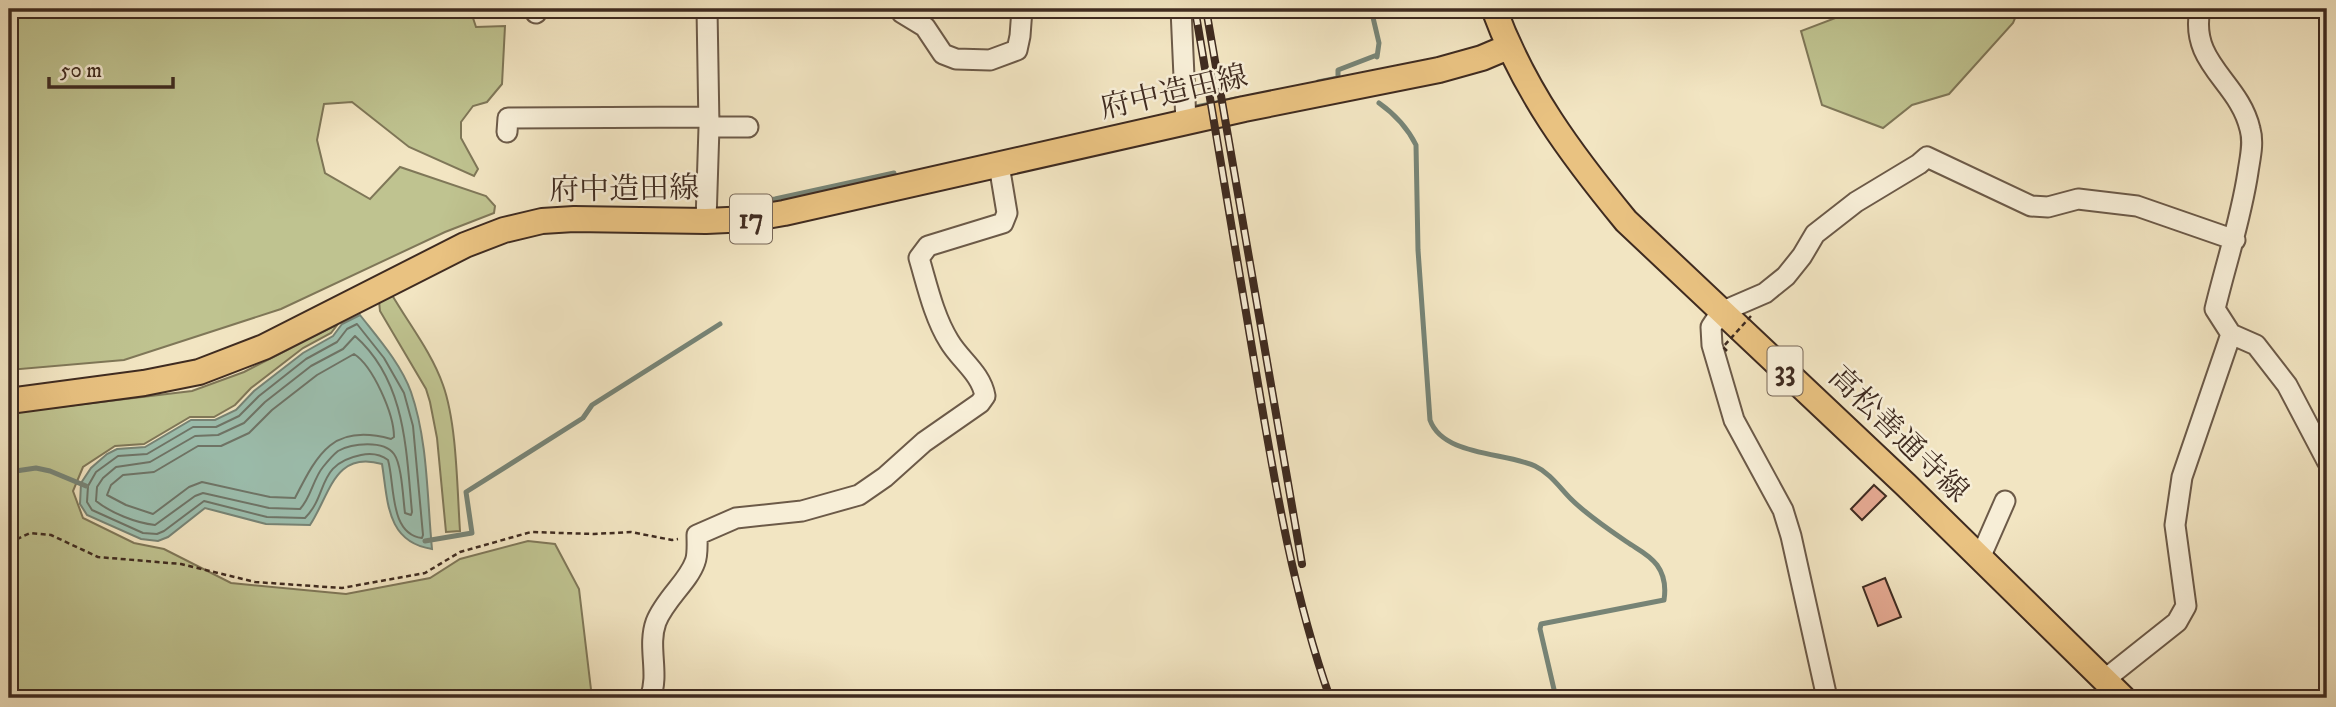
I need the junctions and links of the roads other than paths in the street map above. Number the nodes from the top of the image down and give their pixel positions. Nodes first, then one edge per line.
1 (707, 9) edge
2 (1022, 9) edge
3 (1181, 9) edge
4 (1494, 9) edge
5 (2200, 9) edge
6 (902, 13) dead end
7 (1508, 47) junction
8 (709, 122) junction
9 (1186, 122) junction
10 (748, 127) dead end
11 (507, 132) dead end
12 (999, 165) junction
13 (706, 221) junction
14 (2235, 240) junction
15 (1721, 312) junction
16 (2231, 334) junction
17 (9, 401) edge
18 (2327, 461) edge
19 (2005, 501) dead end
20 (1980, 558) junction
21 (2104, 680) junction
22 (650, 698) edge
23 (1827, 698) edge
24 (2123, 698) edge

1 - 8 street
2 - 6 street
3 - 9 street
4 - 7 main road, 高松善通寺線 / 33
5 - 14 street
7 - 9 main road, 府中造田線 / 17
7 - 15 main road, 高松善通寺線 / 33
8 - 10 street
8 - 11 street
8 - 13 street
9 - 12 main road, 府中造田線 / 17
12 - 13 main road, 府中造田線 / 17
12 - 22 street
13 - 17 main road, 府中造田線 / 17
14 - 15 street
14 - 16 street
15 - 20 main road, 高松善通寺線 / 33
15 - 23 street
16 - 18 street
16 - 21 street
19 - 20 street
20 - 21 main road, 高松善通寺線 / 33
21 - 24 main road, 高松善通寺線 / 33

